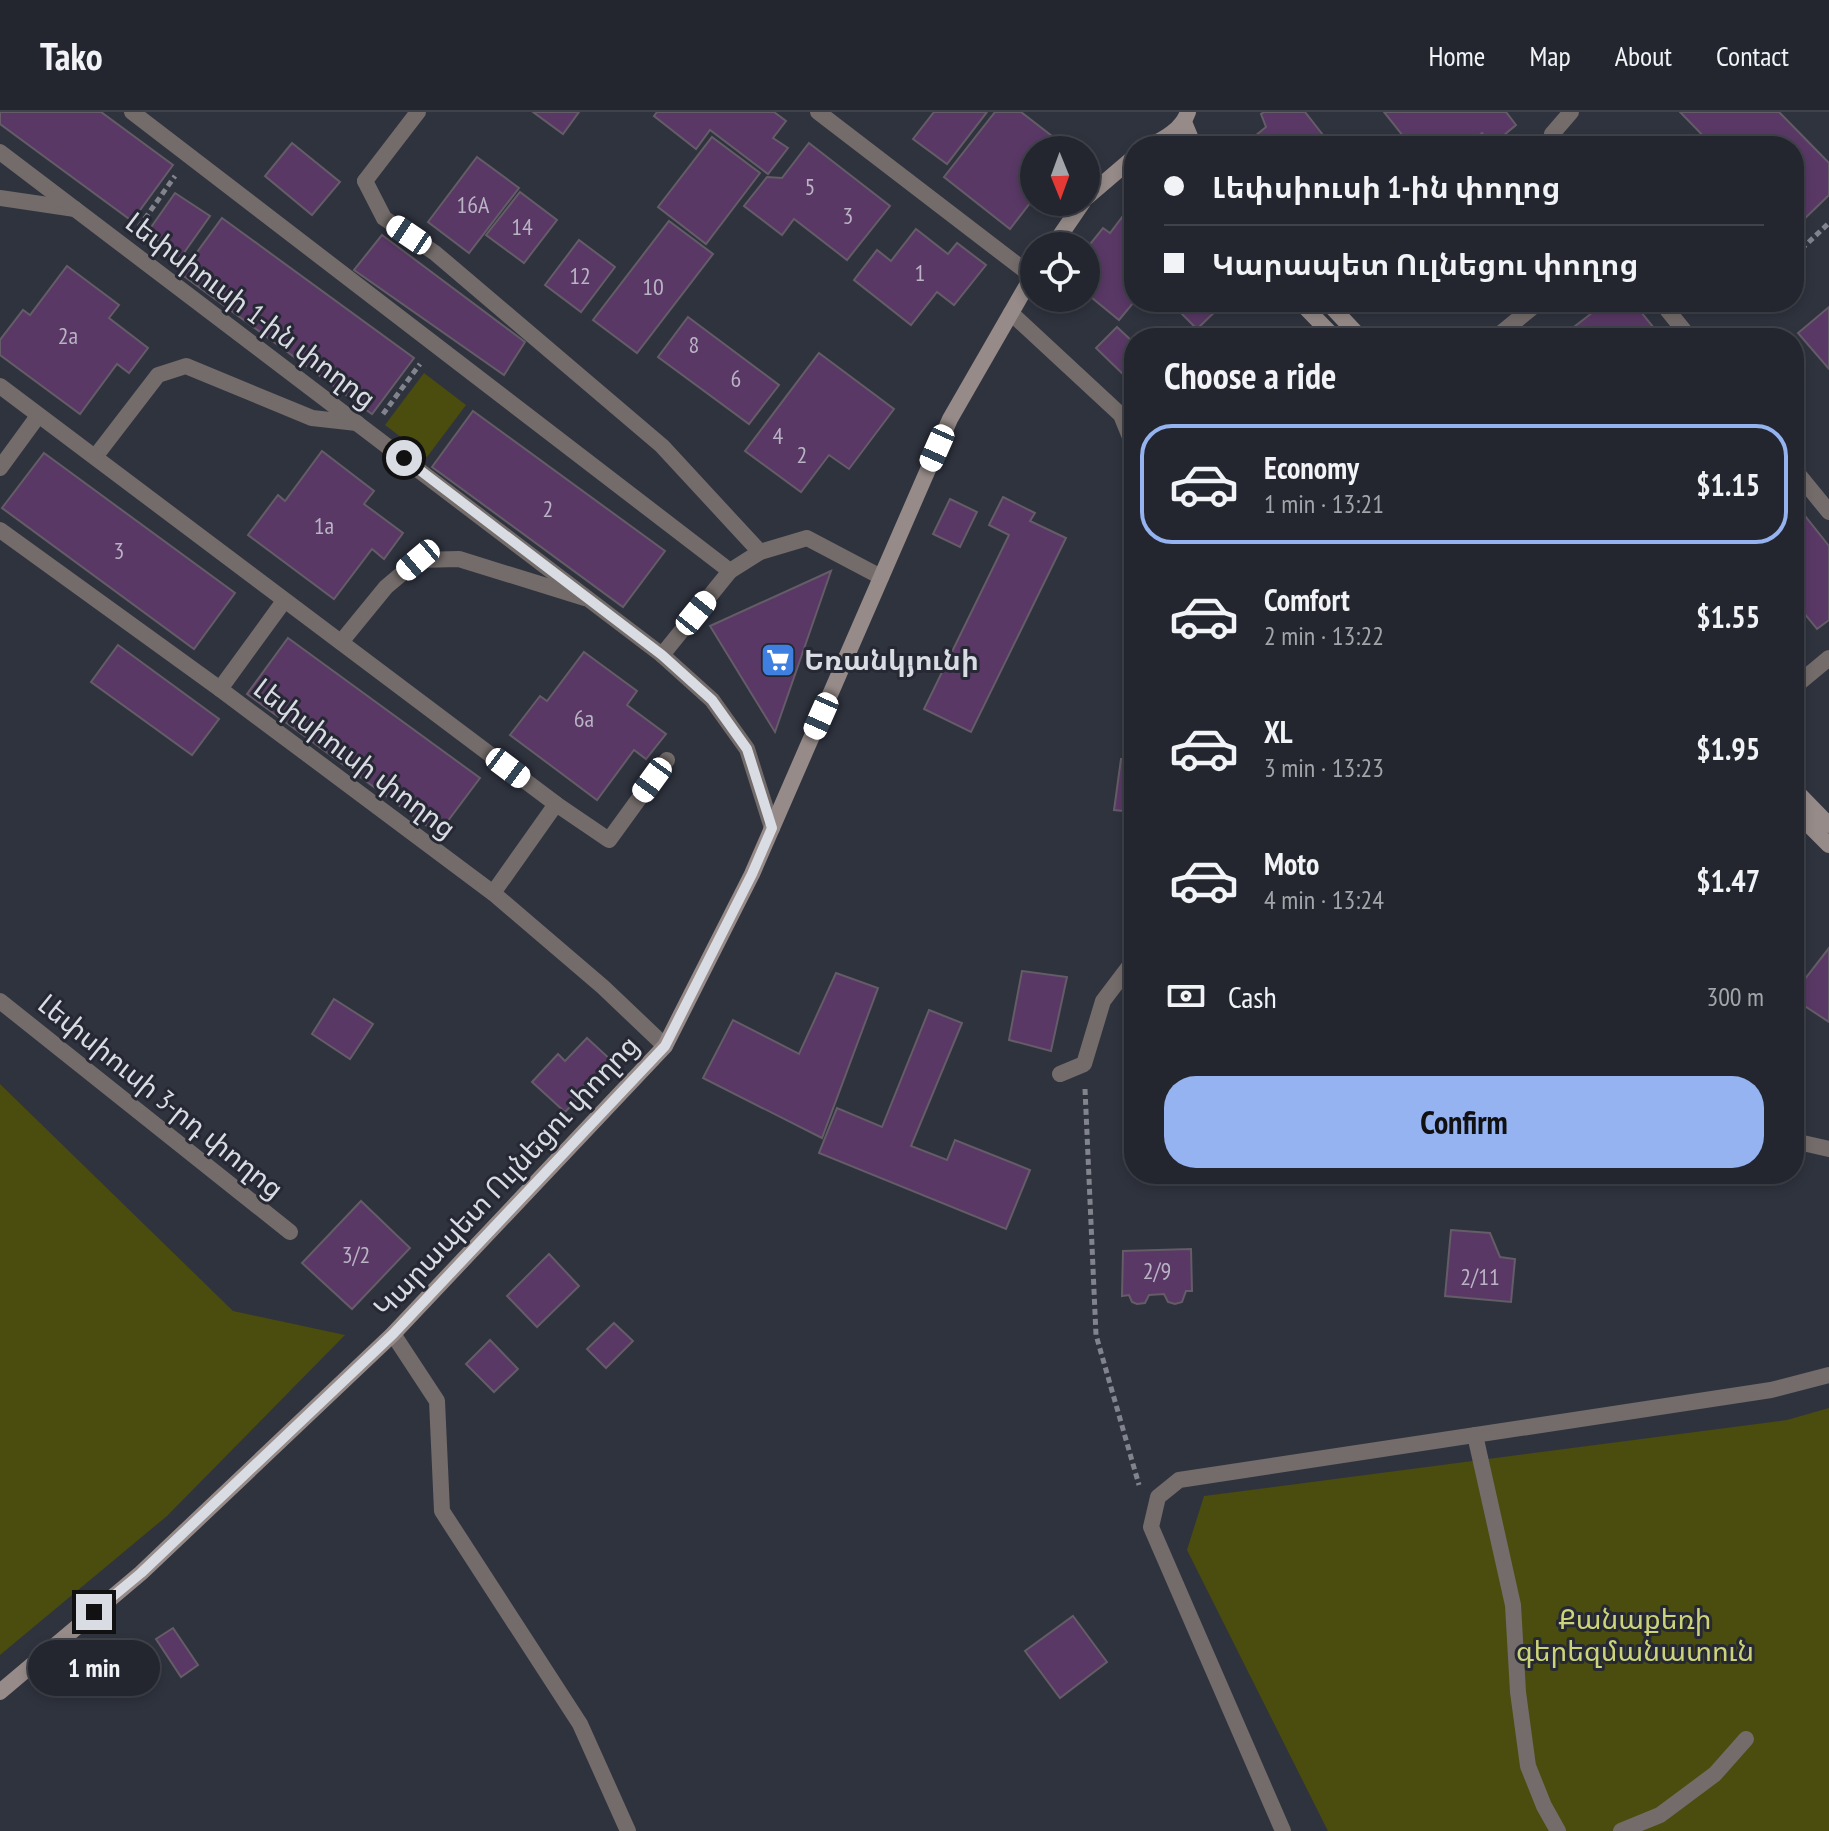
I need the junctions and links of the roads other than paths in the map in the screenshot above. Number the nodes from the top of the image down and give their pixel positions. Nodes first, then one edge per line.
1 (132, 112) edge
2 (418, 112) edge
3 (818, 112) edge
4 (1571, 112) edge
5 (1182, 115) edge
6 (1171, 136) edge
7 (1190, 136) edge
8 (1553, 136) edge
9 (0, 152) edge
10 (1124, 166) edge
11 (1100, 186) edge
12 (0, 198) edge
13 (75, 209) junction
14 (1020, 265) edge
15 (1020, 297) edge
16 (1310, 312) edge
17 (1336, 312) edge
18 (1527, 312) edge
19 (1669, 312) edge
20 (1011, 313) junction
21 (1325, 328) edge
22 (1352, 328) edge
23 (1507, 328) edge
24 (1682, 328) edge
25 (0, 386) edge
26 (38, 416) junction
27 (1124, 422) edge
28 (357, 423) junction
29 (95, 457) junction
30 (0, 468) edge
31 (1804, 481) edge
32 (1829, 512) edge
33 (0, 530) edge
34 (760, 552) junction
35 (730, 571) junction
36 (881, 577) junction
37 (590, 599) junction
38 (284, 601) junction
39 (341, 642) junction
40 (662, 655) junction
41 (1829, 658) edge
42 (1804, 679) edge
43 (220, 689) junction
44 (667, 760) dead end
45 (1804, 799) edge
46 (556, 804) junction
47 (1804, 820) edge
48 (1829, 825) edge
49 (772, 828) junction
50 (1829, 845) edge
51 (493, 893) junction
52 (1124, 973) edge
53 (0, 1001) edge
54 (665, 1046) junction
55 (1060, 1074) dead end
56 (1804, 1143) edge
57 (1829, 1149) edge
58 (290, 1232) dead end
59 (393, 1334) junction
60 (1829, 1375) edge
61 (1475, 1435) junction
62 (0, 1692) edge
63 (1746, 1739) dead end
64 (628, 1831) edge
65 (1283, 1831) edge
66 (1558, 1831) edge
67 (1621, 1831) edge

1 - 35 street
2 - 34 street
3 - 14 street
4 - 8 street
5 - 6 street
5 - 7 street
9 - 13 street, Լեփսիուսի 1-ին փողոց
10 - 11 street
12 - 13 street
13 - 28 street, Լեփսիուսի 1-ին փողոց
15 - 20 street, Կարապետ Ուլնեցու փողոց
16 - 21 street
17 - 22 street
18 - 23 street
19 - 24 street
20 - 27 street
20 - 36 street, Կարապետ Ուլնեցու փողոց
25 - 26 street
26 - 29 street
26 - 30 street
28 - 29 street
28 - 37 street, Լեփսիուսի 1-ին փողոց
29 - 38 street
31 - 32 street
33 - 43 street, Լեփսիուսի փողոց
34 - 35 street
34 - 36 street
35 - 40 street
36 - 49 street, Կարապետ Ուլնեցու փողոց
37 - 39 street
37 - 40 street, Լեփսիուսի 1-ին փողոց
38 - 39 street
38 - 43 street
39 - 46 street
40 - 49 street, Լեփսիուսի 1-ին փողոց
41 - 42 street
43 - 51 street, Լեփսիուսի փողոց
44 - 46 street
45 - 48 street
46 - 51 street
47 - 50 street
49 - 54 street, Կարապետ Ուլնեցու փողոց
51 - 54 street, Լեփսիուսի փողոց
52 - 55 street
53 - 58 street, Լեփսիուսի 3-րդ փողոց
54 - 59 street, Կարապետ Ուլնեցու փողոց
56 - 57 street
59 - 62 street, Կարապետ Ուլնեցու փողոց
59 - 64 street
60 - 61 street
61 - 65 street
61 - 66 street
63 - 67 street

